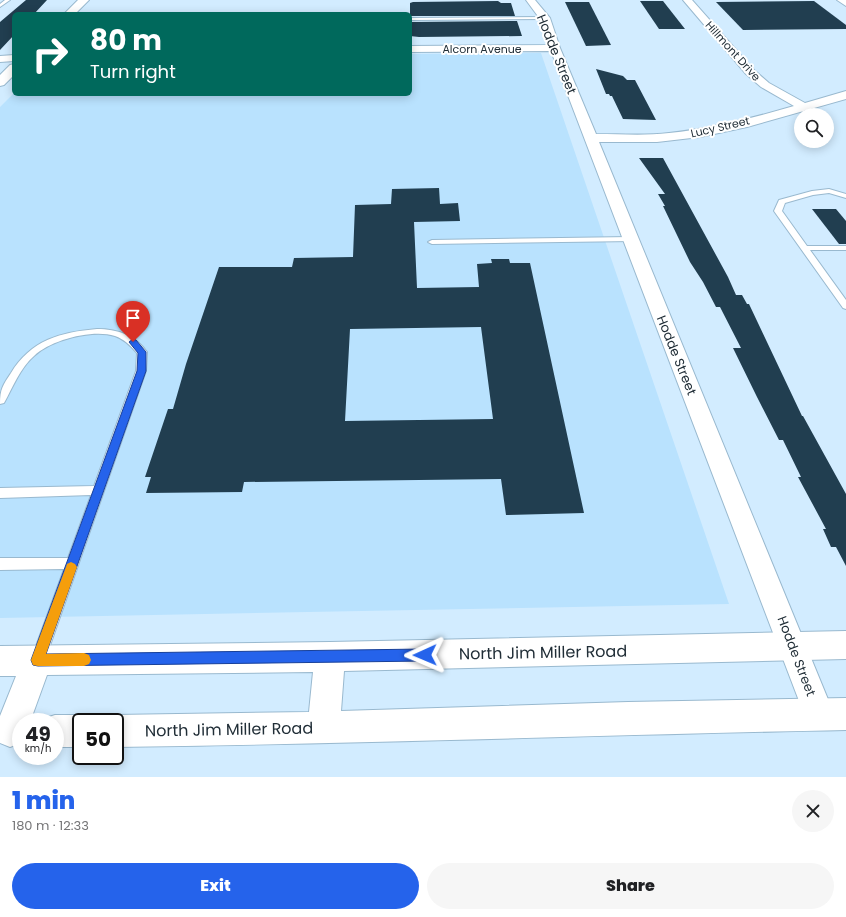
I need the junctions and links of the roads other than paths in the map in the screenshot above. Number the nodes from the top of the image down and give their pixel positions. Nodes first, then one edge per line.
1 (8, 0) edge
2 (84, 0) edge
3 (530, 0) edge
4 (688, 0) edge
5 (841, 0) edge
6 (846, 4) edge
7 (0, 6) edge
8 (72, 12) edge
9 (545, 18) junction
10 (412, 19) edge
11 (555, 48) junction
12 (412, 49) edge
13 (12, 58) edge
14 (0, 59) edge
15 (12, 70) edge
16 (0, 82) edge
17 (846, 95) edge
18 (804, 106) junction
19 (590, 138) junction
20 (846, 196) edge
21 (631, 239) junction
22 (432, 242) dead end
23 (804, 248) junction
24 (846, 248) edge
25 (846, 306) edge
26 (0, 400) edge
27 (99, 490) junction
28 (0, 493) edge
29 (73, 563) junction
30 (0, 564) edge
31 (846, 645) edge
32 (793, 646) junction
33 (330, 657) junction
34 (38, 660) junction
35 (0, 661) edge
36 (833, 714) edge
37 (323, 728) junction
38 (124, 731) edge
39 (10, 732) edge

1 - 7 lane
2 - 8 main road
3 - 9 street, Hodde Street
4 - 18 street, Hillmont Drive
5 - 6 street
9 - 10 lane
9 - 11 street, Hodde Street
11 - 12 street, Alcorn Avenue
11 - 19 street, Hodde Street
13 - 14 street
15 - 16 main road
17 - 18 street, Lucy Street
18 - 19 street, Lucy Street
19 - 21 street, Hodde Street
20 - 23 lane
21 - 22 lane
21 - 32 street, Hodde Street
23 - 24 lane
23 - 25 lane
26 - 27 lane
27 - 28 lane
27 - 29 lane
29 - 30 lane
29 - 34 lane
31 - 32 main road, North Jim Miller Road
32 - 33 main road, North Jim Miller Road
32 - 36 street, Hodde Street
33 - 34 main road, North Jim Miller Road
33 - 37 main road
34 - 35 main road, North Jim Miller Road
34 - 39 main road
36 - 37 main road, North Jim Miller Road
37 - 38 main road, North Jim Miller Road

